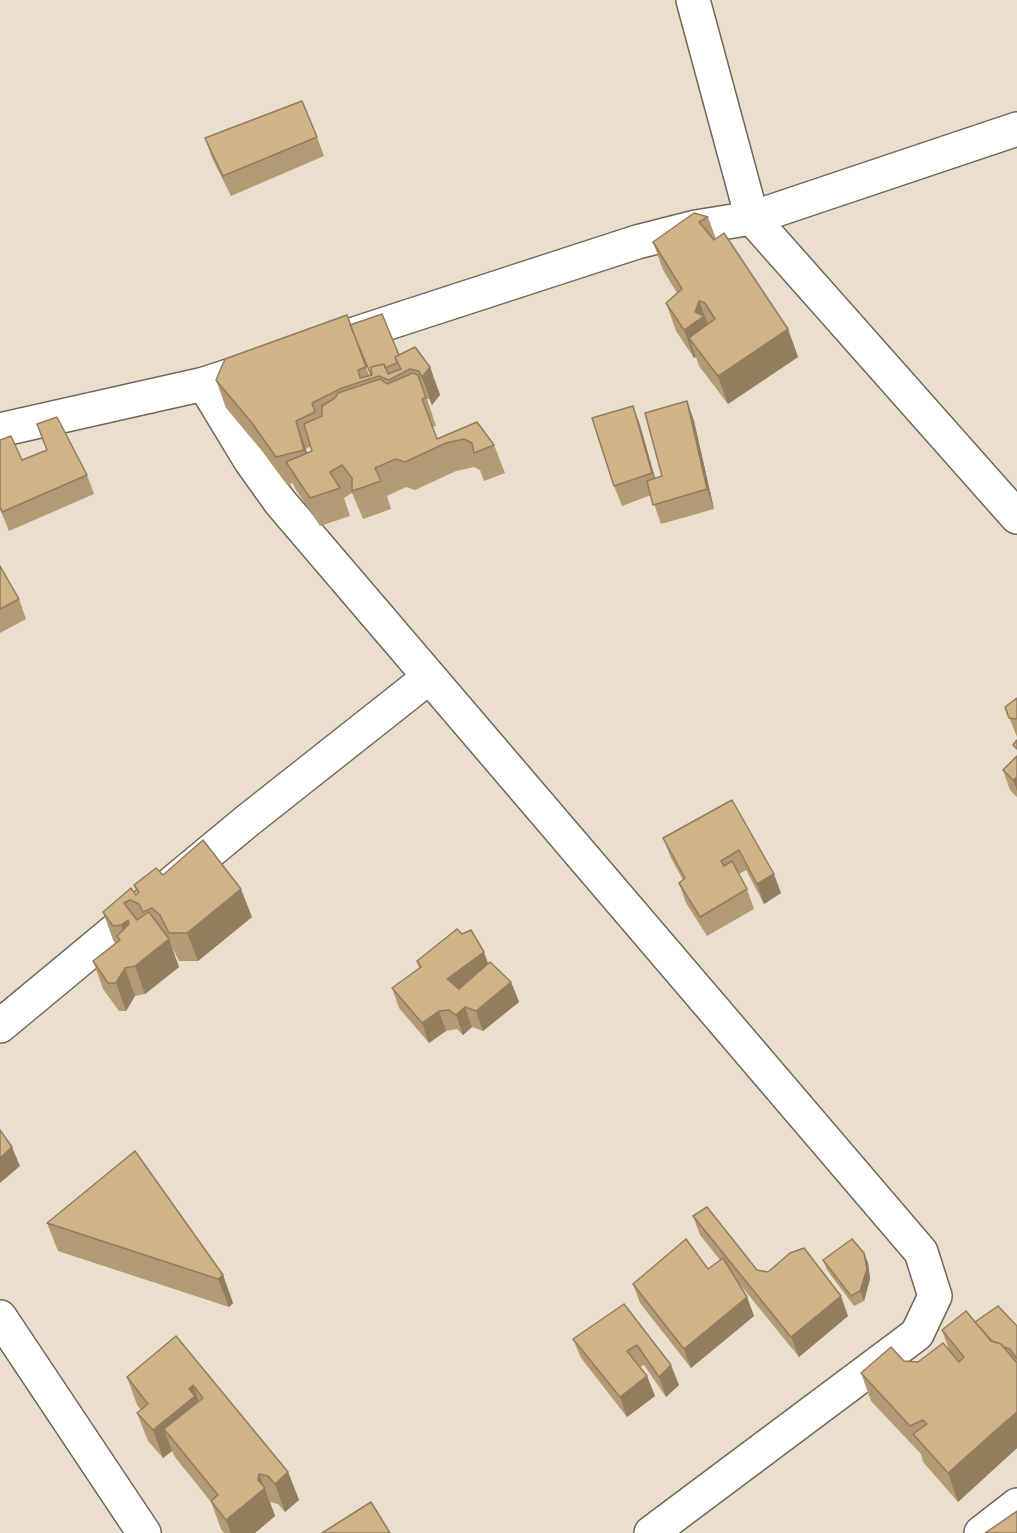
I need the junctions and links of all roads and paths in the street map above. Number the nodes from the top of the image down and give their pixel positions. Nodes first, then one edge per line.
1 (693, 0) edge
2 (1017, 129) edge
3 (752, 218) junction
4 (204, 384) junction
5 (0, 430) edge
6 (1017, 517) edge
7 (428, 678) junction
8 (0, 1026) edge
9 (0, 1317) edge
10 (1017, 1505) edge
11 (144, 1533) edge
12 (651, 1533) edge
13 (981, 1533) edge

1 - 3 street
2 - 3 street
3 - 4 street
3 - 6 street
4 - 5 street
4 - 7 street
7 - 8 street
7 - 12 street
9 - 11 street
10 - 13 street

